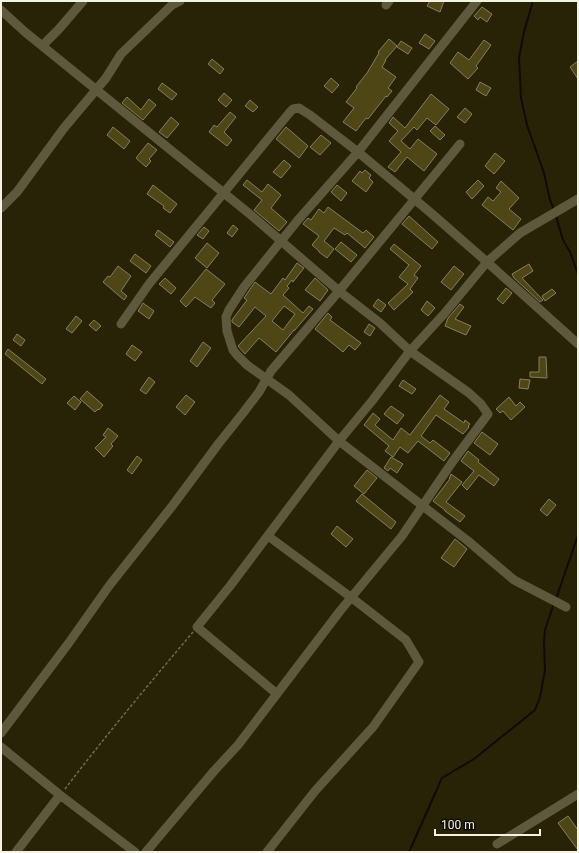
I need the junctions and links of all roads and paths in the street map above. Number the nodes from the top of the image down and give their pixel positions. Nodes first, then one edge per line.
1 (83, 1) edge
2 (180, 1) edge
3 (477, 1) edge
4 (1, 10) edge
5 (42, 45) junction
6 (97, 90) junction
7 (460, 144) dead end
8 (358, 152) junction
9 (223, 194) junction
10 (414, 199) junction
11 (578, 199) edge
12 (1, 208) edge
13 (281, 242) junction
14 (487, 262) junction
15 (340, 291) junction
16 (121, 324) dead end
17 (578, 344) edge
18 (410, 351) junction
19 (267, 379) junction
20 (339, 441) junction
21 (423, 506) junction
22 (268, 536) junction
23 (352, 598) junction
24 (566, 607) dead end
25 (198, 626) junction
26 (277, 694) junction
27 (1, 733) edge
28 (1, 747) edge
29 (60, 795) junction
30 (576, 799) edge
31 (498, 844) dead end
32 (16, 852) edge
33 (135, 852) edge
34 (146, 852) edge
35 (267, 852) edge

1 - 5 street
2 - 6 street
3 - 8 street
4 - 5 street
5 - 6 street
6 - 9 street
6 - 12 street
7 - 10 street
8 - 9 street
8 - 10 street
8 - 13 street
9 - 13 street
9 - 16 street
10 - 14 street
10 - 15 street
11 - 14 street
13 - 15 street
13 - 19 street
14 - 17 street
14 - 18 street
15 - 18 street
15 - 19 street
18 - 20 street
18 - 21 street
19 - 20 street
19 - 27 street
20 - 21 street
20 - 22 street
21 - 23 street
21 - 24 street
22 - 23 street
22 - 25 street
23 - 26 street
23 - 35 street
25 - 26 street
25 - 29 path
26 - 34 street
28 - 29 street
29 - 32 street
29 - 33 street
30 - 31 street

